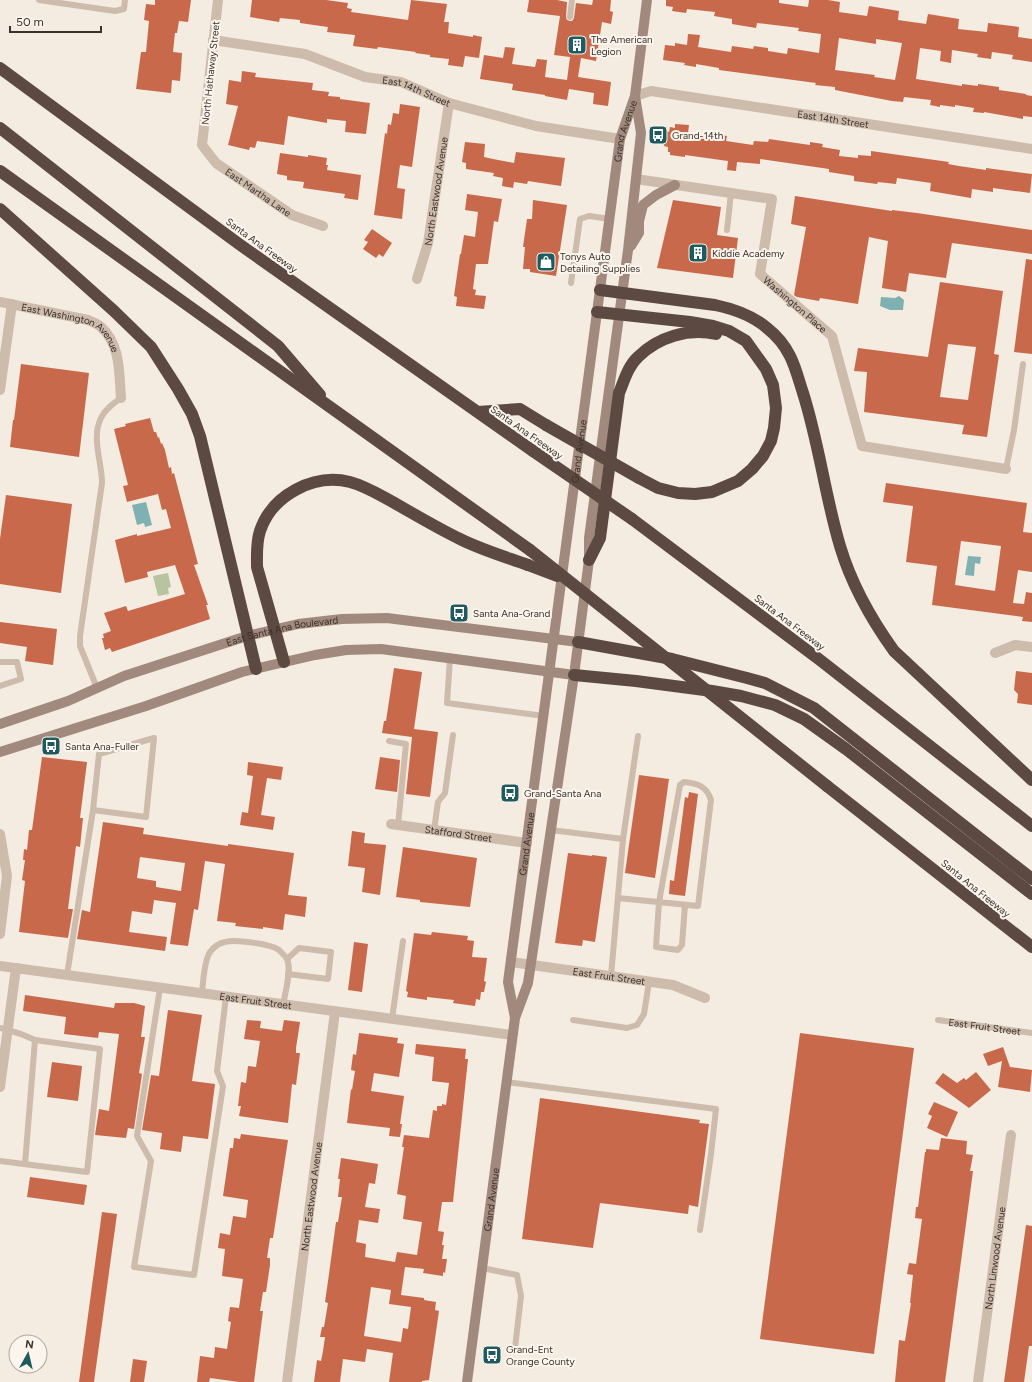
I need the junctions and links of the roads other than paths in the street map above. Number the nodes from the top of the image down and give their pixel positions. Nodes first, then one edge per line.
1 (39, 0) edge
2 (125, 0) edge
3 (218, 0) edge
4 (572, 0) edge
5 (647, 0) edge
6 (570, 17) dead end
7 (213, 40) junction
8 (0, 68) edge
9 (634, 96) junction
10 (449, 104) junction
11 (0, 128) edge
12 (620, 139) junction
13 (202, 145) joint
14 (1032, 149) edge
15 (0, 171) edge
16 (636, 179) junction
17 (675, 185) junction
18 (731, 193) junction
19 (0, 209) edge
20 (610, 218) junction
21 (323, 226) dead end
22 (727, 230) dead end
23 (628, 250) junction
24 (417, 279) dead end
25 (571, 283) dead end
26 (600, 290) junction
27 (623, 293) junction
28 (0, 302) edge
29 (12, 304) junction
30 (597, 312) junction
31 (620, 314) junction
32 (755, 355) junction
33 (1023, 364) dead end
34 (0, 390) edge
35 (121, 398) joint
36 (332, 410) junction
37 (478, 412) junction
38 (1006, 469) joint
39 (589, 560) junction
40 (567, 580) junction
41 (275, 629) junction
42 (247, 636) junction
43 (554, 638) junction
44 (578, 642) junction
45 (1032, 647) edge
46 (995, 653) dead end
47 (450, 658) junction
48 (0, 662) edge
49 (284, 662) junction
50 (256, 669) junction
51 (549, 672) junction
52 (574, 675) junction
53 (0, 686) edge
54 (96, 688) junction
55 (544, 716) junction
56 (0, 724) edge
57 (453, 735) dead end
58 (638, 736) dead end
59 (389, 741) dead end
60 (0, 752) edge
61 (1032, 780) edge
62 (92, 810) junction
63 (395, 824) joint
64 (1032, 826) edge
65 (434, 830) junction
66 (551, 830) junction
67 (0, 834) edge
68 (623, 839) junction
69 (527, 842) junction
70 (1032, 879) edge
71 (1032, 894) edge
72 (618, 898) junction
73 (659, 902) junction
74 (685, 905) junction
75 (0, 934) edge
76 (403, 941) dead end
77 (1032, 947) edge
78 (287, 959) junction
79 (511, 962) junction
80 (531, 965) junction
81 (0, 966) edge
82 (16, 968) junction
83 (288, 974) junction
84 (67, 975) junction
85 (611, 976) junction
86 (649, 982) junction
87 (160, 988) junction
88 (202, 994) junction
89 (226, 997) junction
90 (705, 998) dead end
91 (283, 1005) junction
92 (335, 1012) junction
93 (515, 1018) junction
94 (392, 1019) junction
95 (573, 1020) dead end
96 (938, 1020) dead end
97 (4, 1028) edge
98 (1032, 1033) edge
99 (512, 1035) junction
100 (35, 1040) junction
101 (506, 1082) junction
102 (0, 1087) edge
103 (1011, 1135) dead end
104 (0, 1161) edge
105 (25, 1164) junction
106 (700, 1230) dead end
107 (482, 1268) junction
108 (515, 1348) dead end
109 (287, 1382) edge
110 (467, 1382) edge
111 (978, 1382) edge

1 - 2 lane
3 - 7 street, North Hathaway Street
4 - 6 lane
5 - 9 main road
7 - 10 street, East 14th Street
7 - 13 street, North Hathaway Street
8 - 37 highway, Santa Ana Freeway
9 - 12 main road, Grand Avenue
9 - 14 street, East 14th Street
9 - 16 main road, Grand Avenue
10 - 12 street, East 14th Street
10 - 24 street, North Eastwood Avenue
11 - 36 highway, Santa Ana Freeway
12 - 20 main road, Grand Avenue
13 - 21 street, East Martha Lane
15 - 36 highway, Santa Ana Freeway
16 - 17 street, Washington Place
16 - 23 main road, Grand Avenue
17 - 18 street, Washington Place
17 - 23 main road
18 - 22 lane
18 - 38 street, Washington Place
19 - 42 highway
20 - 25 lane
20 - 26 main road, Grand Avenue
23 - 27 main road, Grand Avenue
26 - 27 highway
26 - 30 main road, Grand Avenue
27 - 31 main road, Grand Avenue
27 - 61 highway
28 - 29 street, East Washington Avenue
29 - 34 street
29 - 35 street, East Washington Avenue
30 - 31 highway
30 - 43 main road, Grand Avenue
31 - 32 highway
31 - 39 main road, Grand Avenue
32 - 37 highway, bridge
32 - 39 highway
33 - 38 lane
35 - 54 lane
36 - 40 highway, Santa Ana Freeway, bridge
37 - 64 highway, Santa Ana Freeway, bridge
39 - 44 main road, Grand Avenue
40 - 41 highway, bridge
40 - 77 highway, Santa Ana Freeway, bridge
41 - 42 main road, East Santa Ana Boulevard
41 - 43 main road, East Santa Ana Boulevard
41 - 49 highway
42 - 50 highway
42 - 54 main road, East Santa Ana Boulevard
43 - 44 main road, East Santa Ana Boulevard
43 - 51 main road, Grand Avenue
44 - 52 main road, Grand Avenue
44 - 70 highway
45 - 46 street
47 - 49 main road
47 - 51 main road
47 - 55 lane
48 - 53 lane
49 - 50 main road
50 - 60 main road
51 - 52 main road
51 - 55 main road, Grand Avenue
52 - 66 main road, Grand Avenue
52 - 71 highway
54 - 56 main road, East Santa Ana Boulevard
55 - 69 main road, Grand Avenue
57 - 65 lane
58 - 68 lane
59 - 63 lane
62 - 62 lane
62 - 84 lane
63 - 65 street, Stafford Street
65 - 69 street, Stafford Street
66 - 68 lane
66 - 80 main road, Grand Avenue
67 - 75 street
68 - 72 lane
69 - 79 main road, Grand Avenue
72 - 73 lane
72 - 85 lane
73 - 74 lane
73 - 74 lane
73 - 74 lane
76 - 94 lane
78 - 83 lane
78 - 83 lane
78 - 88 lane
79 - 80 street, East Fruit Street
79 - 93 main road, Grand Avenue
80 - 85 street, East Fruit Street
80 - 93 main road, Grand Avenue
81 - 82 street, East Fruit Street
82 - 84 street, East Fruit Street
82 - 97 street
83 - 91 lane
84 - 87 street, East Fruit Street
85 - 86 street, East Fruit Street
86 - 90 street, East Fruit Street
86 - 95 lane
87 - 88 street, East Fruit Street
87 - 89 lane
88 - 89 street, East Fruit Street
89 - 91 street, East Fruit Street
91 - 92 street, East Fruit Street
92 - 94 street, East Fruit Street
92 - 109 street, North Eastwood Avenue
93 - 99 main road, Grand Avenue
94 - 99 street, East Fruit Street
96 - 98 lane, East Fruit Street
97 - 100 lane
97 - 102 street
99 - 101 main road, Grand Avenue
100 - 105 lane
100 - 105 lane
101 - 106 lane
101 - 107 main road, Grand Avenue
103 - 111 street, North Linwood Avenue
104 - 105 lane
107 - 108 lane
107 - 110 main road, Grand Avenue

